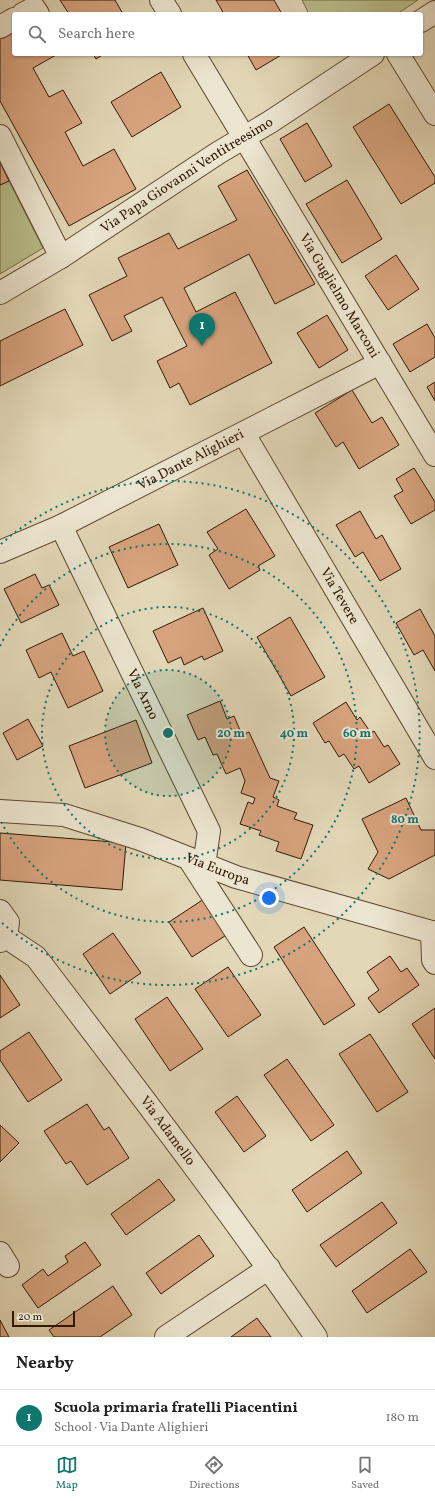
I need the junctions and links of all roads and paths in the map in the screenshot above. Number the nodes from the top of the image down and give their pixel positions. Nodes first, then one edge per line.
1 (161, 0) edge
2 (27, 12) edge
3 (37, 12) edge
4 (169, 12) edge
5 (435, 12) edge
6 (12, 20) edge
7 (423, 20) edge
8 (0, 26) edge
9 (195, 56) edge
10 (370, 56) edge
11 (399, 56) edge
12 (435, 114) edge
13 (0, 136) edge
14 (244, 137) junction
15 (61, 257) junction
16 (0, 293) edge
17 (380, 363) junction
18 (244, 434) junction
19 (435, 455) edge
20 (61, 526) junction
21 (0, 552) edge
22 (435, 758) edge
23 (0, 811) edge
24 (197, 862) junction
25 (0, 910) edge
26 (434, 932) edge
27 (3, 939) edge
28 (251, 955) dead end
29 (435, 963) edge
30 (269, 1268) junction
31 (166, 1337) edge
32 (316, 1337) edge

1 - 4 street
2 - 3 street
5 - 7 street
6 - 8 street
9 - 14 street, Via Guglielmo Marconi
10 - 14 street, Via Papa Giovanni Ventitreesimo
11 - 12 street
13 - 15 street
14 - 15 street, Via Papa Giovanni Ventitreesimo
14 - 17 street, Via Guglielmo Marconi
15 - 16 street, Via Papa Giovanni Ventitreesimo
17 - 18 street, Via Dante Alighieri
17 - 19 street, Via Guglielmo Marconi
18 - 20 street, Via Dante Alighieri
18 - 22 street, Via Tevere
20 - 21 street, Via Dante Alighieri
20 - 24 street, Via Arno
23 - 24 street, Via Europa
24 - 26 street, Via Europa
24 - 28 street
25 - 27 street
26 - 29 street
27 - 30 street, Via Adamello
30 - 31 street
30 - 32 street, Via Adamello

